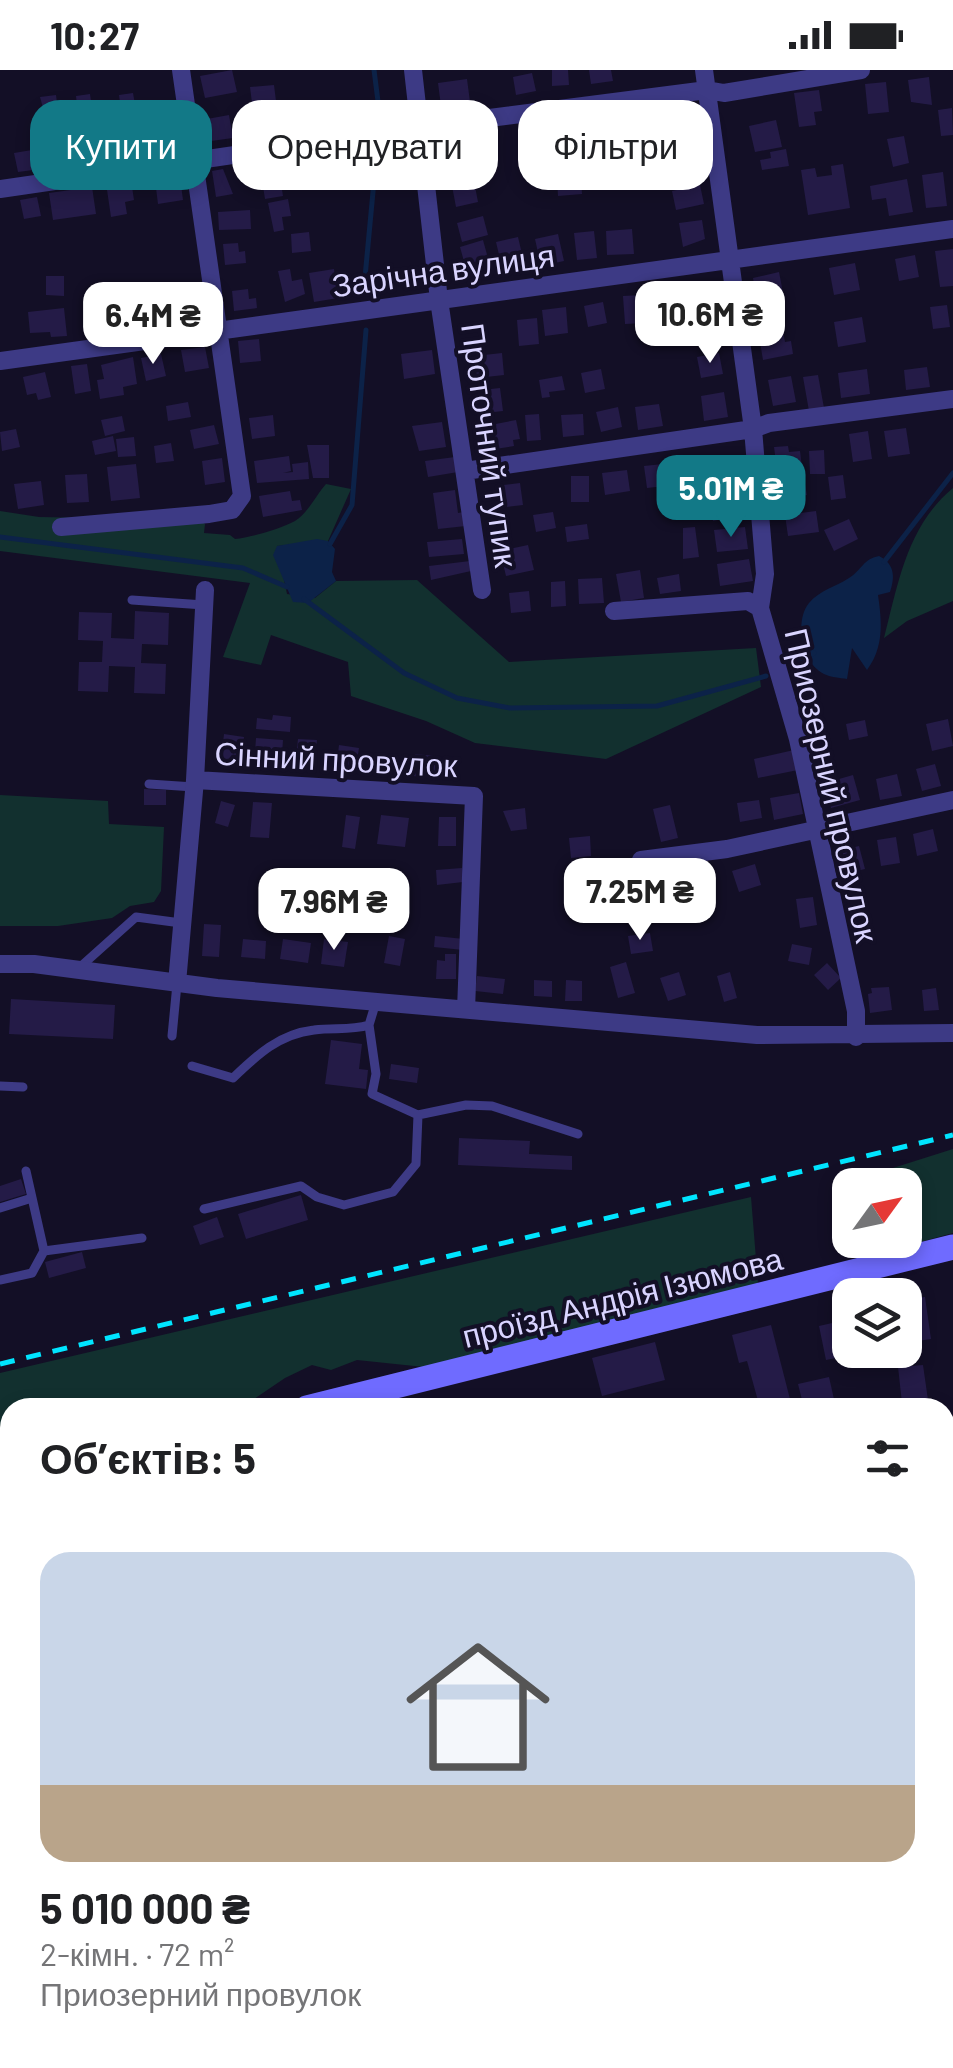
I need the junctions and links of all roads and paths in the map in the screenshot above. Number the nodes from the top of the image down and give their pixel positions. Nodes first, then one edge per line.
1 (181, 70) edge
2 (413, 70) edge
3 (704, 70) edge
4 (861, 70) edge
5 (707, 90) junction
6 (185, 100) edge
7 (416, 100) edge
8 (498, 118) edge
9 (30, 184) edge
10 (0, 189) edge
11 (199, 190) edge
12 (426, 190) edge
13 (953, 229) edge
14 (731, 260) junction
15 (439, 300) junction
16 (219, 330) junction
17 (0, 360) edge
18 (953, 398) edge
19 (753, 429) junction
20 (465, 471) junction
21 (61, 528) dead end
22 (482, 590) dead end
23 (204, 597) joint
24 (132, 600) dead end
25 (760, 608) junction
26 (614, 611) dead end
27 (148, 784) dead end
28 (195, 784) junction
29 (953, 800) edge
30 (816, 830) junction
31 (641, 860) dead end
32 (181, 923) junction
33 (0, 964) edge
34 (77, 970) junction
35 (177, 983) junction
36 (376, 1002) junction
37 (466, 1010) junction
38 (369, 1025) junction
39 (953, 1033) edge
40 (172, 1036) dead end
41 (856, 1037) junction
42 (192, 1066) dead end
43 (0, 1086) edge
44 (23, 1087) dead end
45 (418, 1115) junction
46 (578, 1134) dead end
47 (26, 1172) dead end
48 (32, 1198) junction
49 (0, 1208) edge
50 (204, 1209) dead end
51 (142, 1238) dead end
52 (953, 1247) edge
53 (44, 1250) junction
54 (0, 1280) edge
55 (347, 1398) edge

1 - 6 street
2 - 7 street, Проточний тупик
3 - 5 street, Приозерний провулок
4 - 5 street
5 - 8 street
5 - 14 street, Приозерний провулок
9 - 10 street
11 - 16 street
12 - 15 street, Проточний тупик
13 - 14 street, Зарічна вулиця
14 - 15 street, Зарічна вулиця
14 - 19 street, Приозерний провулок
15 - 16 street, Зарічна вулиця
15 - 20 street, Проточний тупик
16 - 17 street, Зарічна вулиця
16 - 21 street
18 - 19 street
19 - 20 street
19 - 25 street, Приозерний провулок
20 - 22 street, Проточний тупик
23 - 24 lane
23 - 28 street, Сінний провулок
25 - 26 street
25 - 30 street, Приозерний провулок
27 - 28 lane
28 - 32 street, Сінний провулок
28 - 37 street, Сінний провулок
29 - 30 street
30 - 31 street
30 - 41 street, Приозерний провулок
32 - 34 lane
32 - 35 street, Сінний провулок
33 - 34 street
34 - 35 street
35 - 36 street
35 - 40 lane
36 - 37 street
36 - 38 lane
37 - 41 street
38 - 42 lane
38 - 45 lane
39 - 41 street
43 - 44 lane
45 - 46 lane
45 - 50 lane
47 - 48 lane
48 - 49 lane
48 - 53 lane
51 - 53 lane
52 - 55 street, проїзд Андрія Ізюмова
53 - 54 lane

